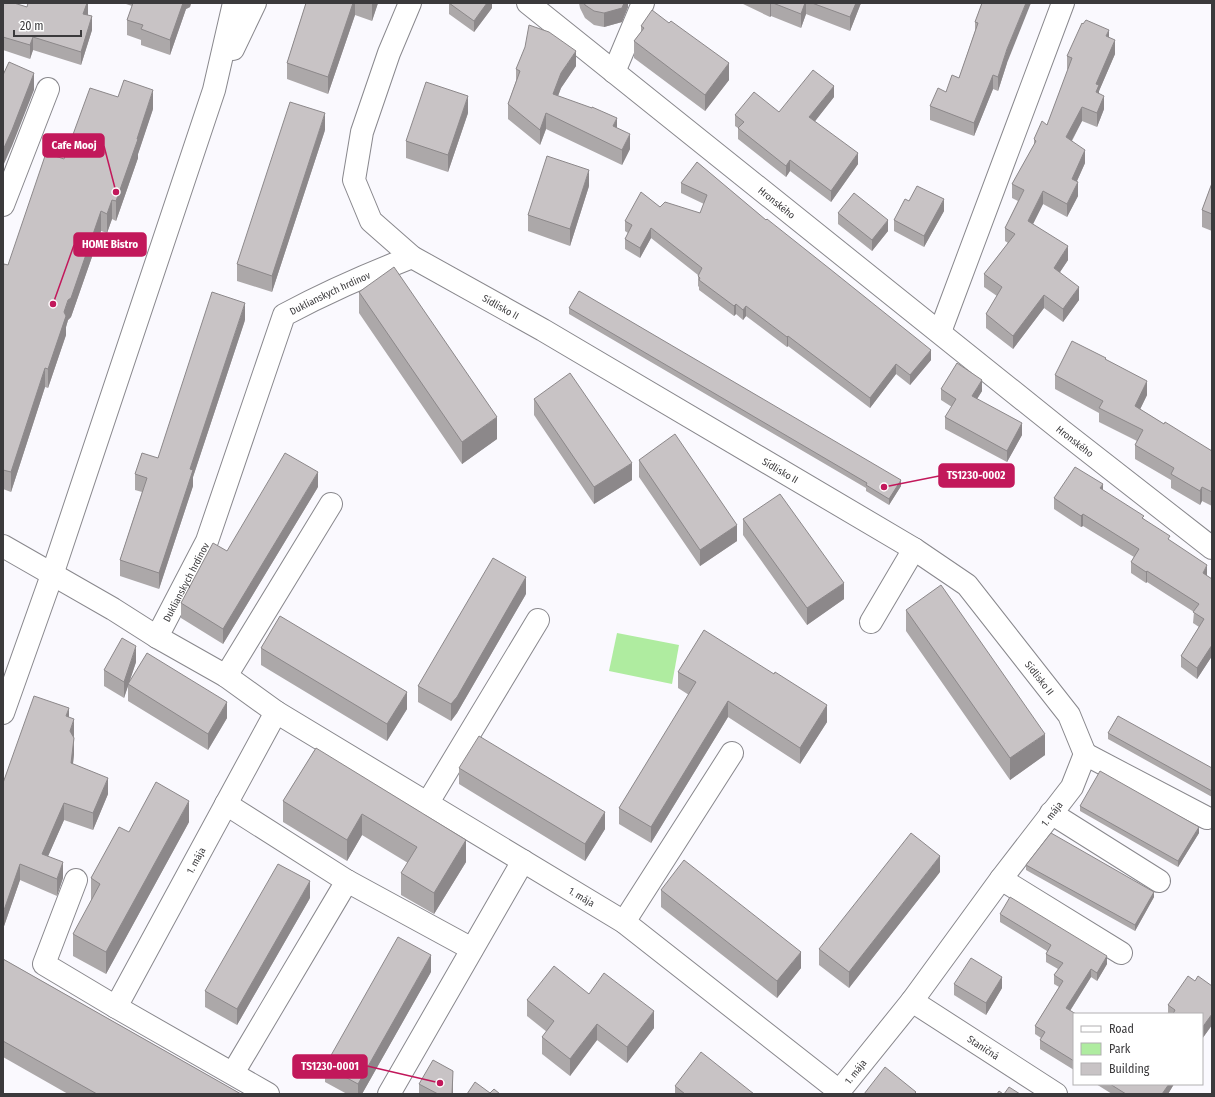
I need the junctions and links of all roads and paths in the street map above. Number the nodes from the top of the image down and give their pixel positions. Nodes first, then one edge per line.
1 (234, 3) edge
2 (255, 3) edge
3 (410, 3) edge
4 (528, 3) edge
5 (644, 3) edge
6 (1063, 3) edge
7 (614, 72) junction
8 (48, 89) dead end
9 (214, 90) junction
10 (3, 205) edge
11 (412, 257) junction
12 (940, 332) junction
13 (331, 504) dead end
14 (3, 546) edge
15 (1212, 548) edge
16 (914, 549) junction
17 (52, 575) junction
18 (538, 620) dead end
19 (871, 622) dead end
20 (157, 637) junction
21 (226, 676) junction
22 (276, 712) junction
23 (3, 714) edge
24 (732, 754) dead end
25 (1084, 754) junction
26 (226, 804) junction
27 (427, 804) junction
28 (1051, 813) junction
29 (1207, 818) dead end
30 (523, 861) junction
31 (1001, 879) junction
32 (76, 880) dead end
33 (347, 881) junction
34 (1159, 881) dead end
35 (624, 922) junction
36 (472, 949) junction
37 (1121, 953) dead end
38 (912, 1001) junction
39 (116, 1007) junction
40 (233, 1073) junction
41 (838, 1093) edge
42 (268, 1094) edge
43 (388, 1094) edge
44 (1056, 1094) edge

1 - 9 street
2 - 9 street
3 - 11 street
4 - 7 street, Hronského
5 - 7 street
6 - 12 street
7 - 12 street, Hronského
8 - 10 street
9 - 17 street
11 - 16 street, Sídlisko II
11 - 20 street, Duklianskych hrdinov
12 - 15 street, Hronského
13 - 21 street
14 - 17 street, 1. mája
16 - 19 street
16 - 25 street, Sídlisko II
17 - 20 street, 1. mája
17 - 23 street
18 - 27 street
20 - 21 street, 1. mája
21 - 22 street, 1. mája
22 - 26 street, 1. mája
22 - 27 street, 1. mája
24 - 35 street
25 - 28 street, 1. mája
25 - 29 street
26 - 33 street
26 - 39 street, 1. mája
27 - 30 street, 1. mája
28 - 31 street, 1. mája
28 - 34 street
30 - 35 street, 1. mája
30 - 36 street
31 - 37 street
31 - 38 street, 1. mája
32 - 39 street
33 - 36 street
33 - 40 street
35 - 41 street, 1. mája
36 - 43 street
38 - 41 street, 1. mája
38 - 44 street, Staničná
39 - 40 street
40 - 42 street

